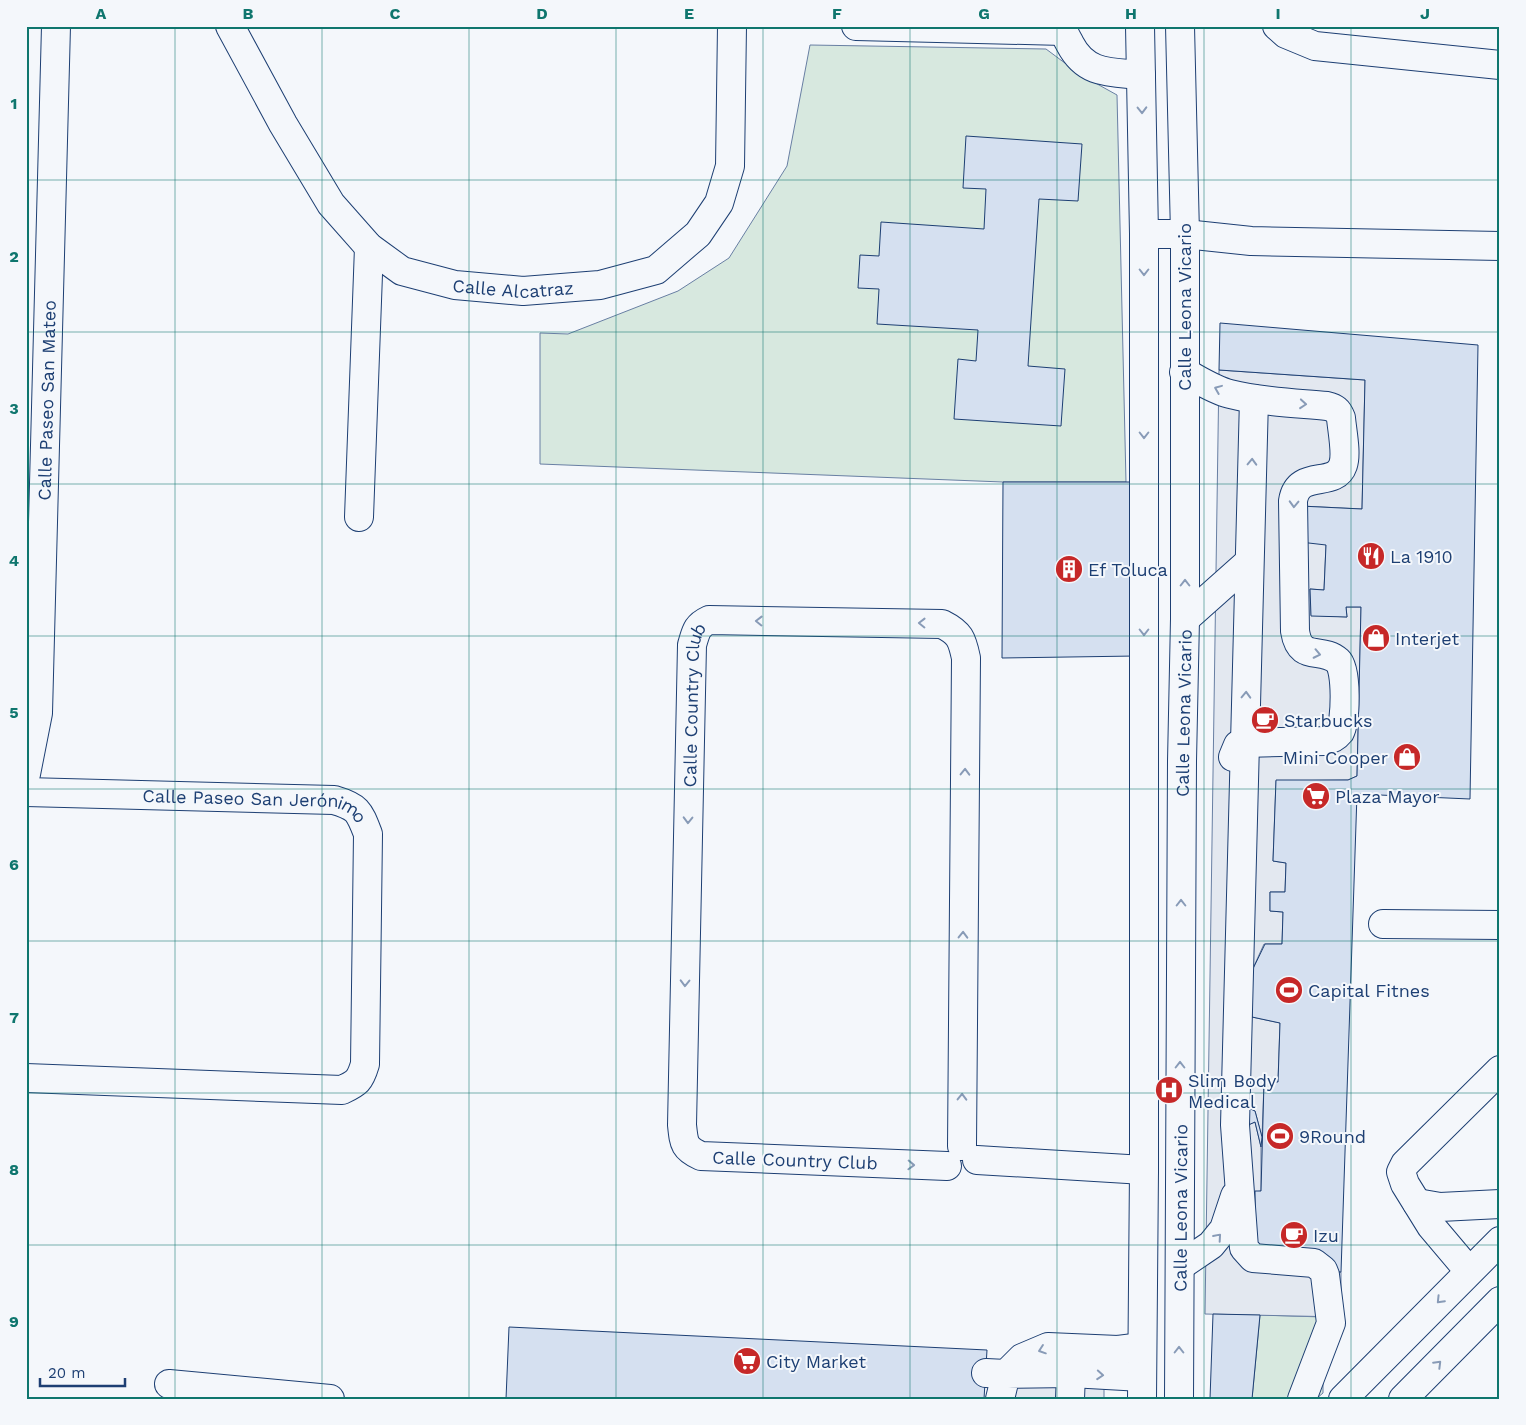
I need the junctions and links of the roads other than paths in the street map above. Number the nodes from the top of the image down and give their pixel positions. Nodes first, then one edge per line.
1 (56, 26) edge
2 (230, 26) edge
3 (732, 26) edge
4 (856, 26) edge
5 (1140, 26) edge
6 (1180, 26) edge
7 (1277, 26) edge
8 (1063, 29) edge
9 (1500, 65) edge
10 (1141, 75) junction
11 (1144, 234) junction
12 (1185, 234) junction
13 (1500, 246) edge
14 (369, 247) junction
15 (49, 312) junction
16 (26, 330) edge
17 (1184, 372) junction
18 (1254, 399) junction
19 (26, 442) edge
20 (44, 486) junction
21 (359, 517) dead end
22 (1249, 562) junction
23 (1185, 619) junction
24 (1244, 744) junction
25 (1144, 760) junction
26 (1182, 761) junction
27 (26, 774) edge
28 (26, 792) edge
29 (1232, 830) dead end
30 (1383, 924) dead end
31 (1500, 926) edge
32 (1500, 1070) edge
33 (26, 1078) edge
34 (962, 1157) junction
35 (1144, 1170) junction
36 (1239, 1180) junction
37 (1417, 1203) junction
38 (1500, 1204) edge
39 (1500, 1241) edge
40 (1180, 1266) junction
41 (1469, 1271) junction
42 (1500, 1301) edge
43 (1142, 1347) junction
44 (997, 1382) edge
45 (169, 1384) dead end
46 (1071, 1386) edge
47 (1142, 1388) edge
48 (330, 1399) edge
49 (1179, 1399) edge
50 (1302, 1399) edge
51 (1343, 1399) edge
52 (1403, 1399) edge

1 - 15 street, Calle Paseo San Mateo
2 - 14 street, Calle Alcatraz
3 - 14 street, Calle Alcatraz
4 - 8 street
5 - 10 street, Calle Leona Vicario
6 - 12 street, Calle Leona Vicario
7 - 9 street
8 - 10 street
10 -> 11 street, Calle Leona Vicario
11 - 12 street
11 -> 25 street, Calle Leona Vicario
12 - 13 street
12 - 17 street, Calle Leona Vicario
14 - 21 street
15 - 16 street
15 - 20 street, Calle Paseo San Mateo
18 -> 17 street
23 -> 17 street, Calle Leona Vicario
22 -> 18 street
18 -> 24 street
19 - 20 street
20 - 27 street, Calle Paseo San Mateo
22 - 23 street
24 -> 22 street
23 - 26 street, Calle Leona Vicario
24 - 29 street
24 - 36 street
25 - 26 street
25 - 35 street, Calle Leona Vicario
40 -> 26 street, Calle Leona Vicario
28 - 33 street, Calle Paseo San Jerónimo
30 - 31 street
32 - 37 street
34 -> 34 street, Calle Country Club
34 - 35 street, Calle Country Club
35 - 43 street, Calle Leona Vicario
40 -> 36 street
36 - 50 street
37 - 38 street
37 - 41 street
39 - 41 street
49 -> 40 street, Calle Leona Vicario
41 -> 51 street
52 -> 42 street
43 -> 44 street
43 - 47 street, Calle Leona Vicario
44 - 46 street
45 - 48 street
46 -> 47 street

